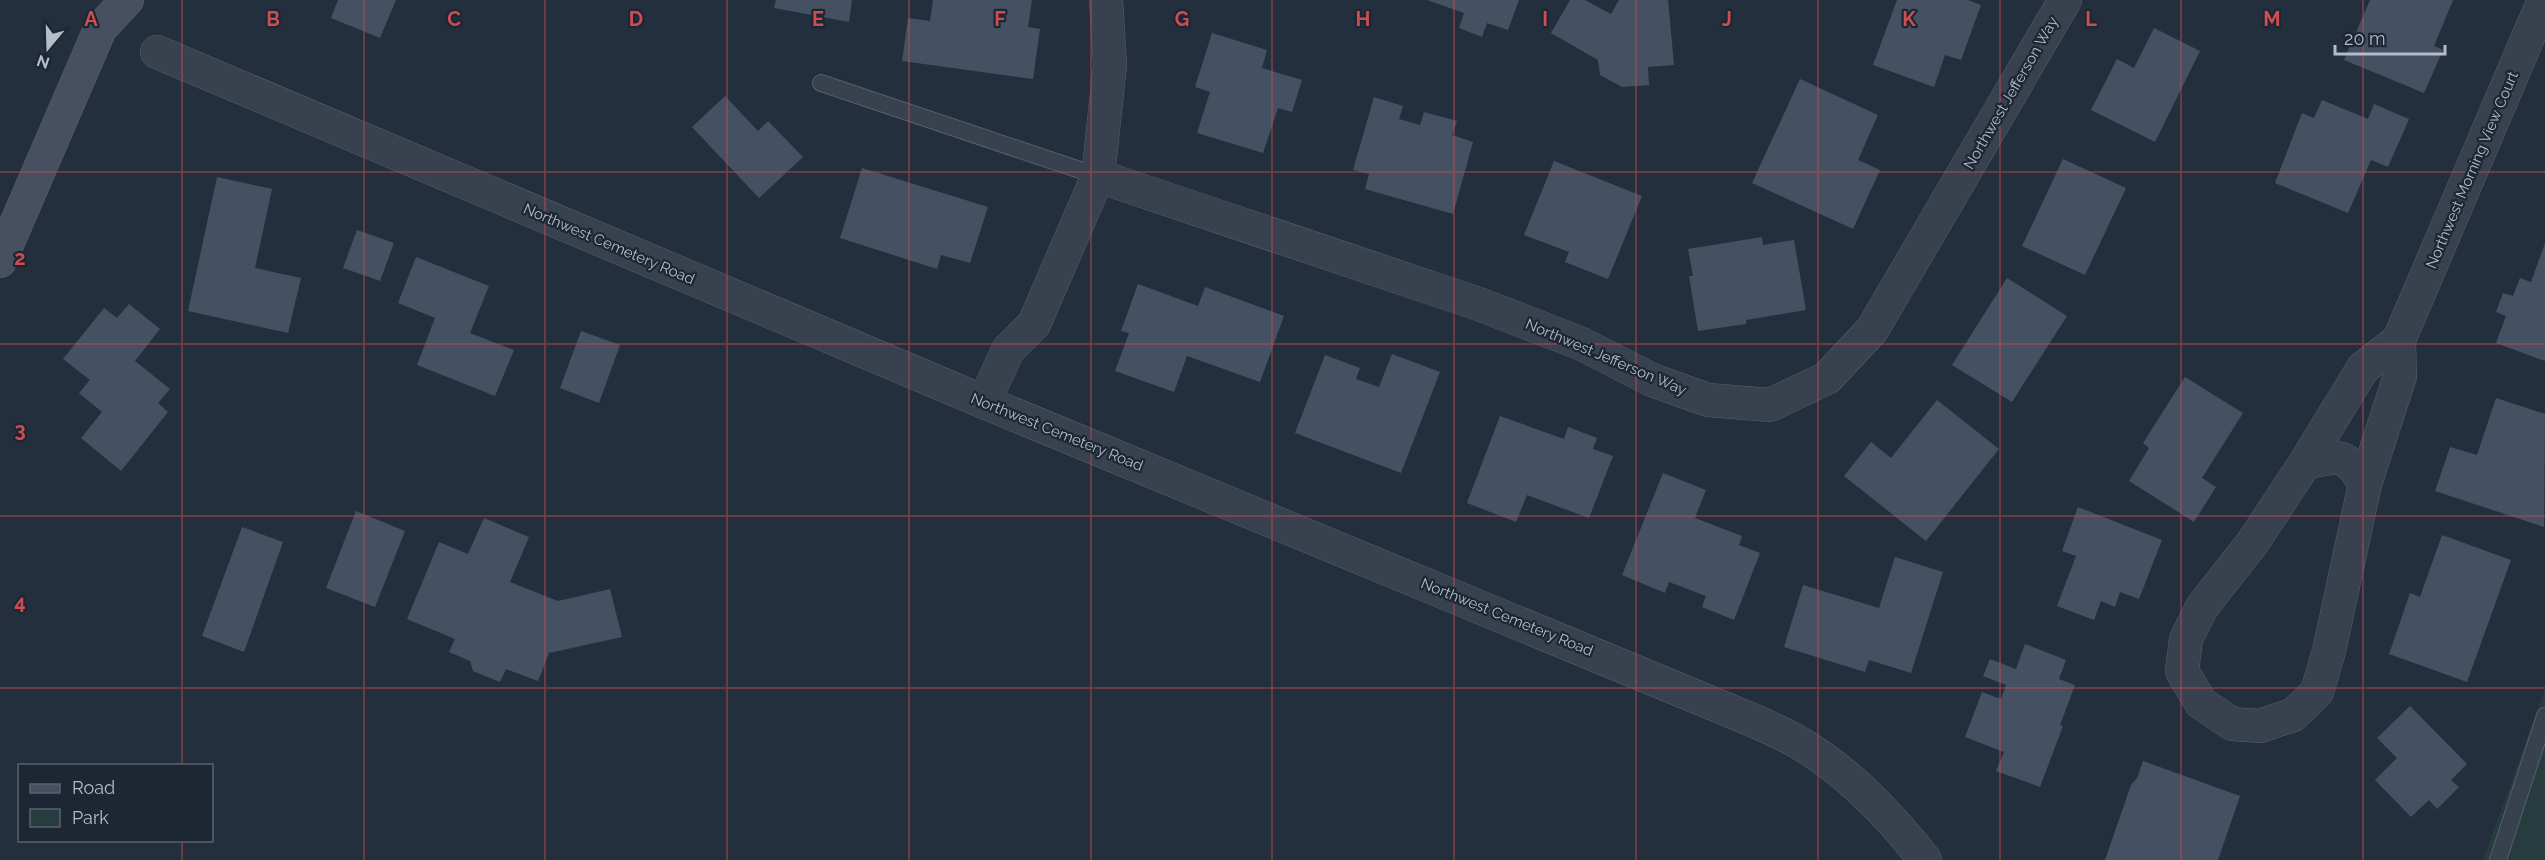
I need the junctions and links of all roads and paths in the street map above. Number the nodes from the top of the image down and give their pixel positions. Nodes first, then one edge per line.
1 (126, 0) edge
2 (1106, 0) edge
3 (2065, 0) edge
4 (2544, 0) edge
5 (100, 14) edge
6 (157, 52) dead end
7 (821, 83) dead end
8 (1098, 176) junction
9 (0, 261) edge
10 (2399, 340) junction
11 (984, 402) junction
12 (2305, 463) junction
13 (2365, 484) junction
14 (2545, 716) edge
15 (1925, 860) edge
16 (2498, 860) edge

1 - 5 main road
2 - 8 street
3 - 8 street, Northwest Jefferson Way
4 - 10 street, Northwest Morning View Court
5 - 9 main road
6 - 11 street, Northwest Cemetery Road
7 - 8 lane
8 - 11 street
10 - 12 street, Northwest Morning View Court
10 - 13 street, Northwest Morning View Court
11 - 15 street, Northwest Cemetery Road
12 - 13 street
12 - 13 street, Northwest Morning View Court
14 - 16 lane

